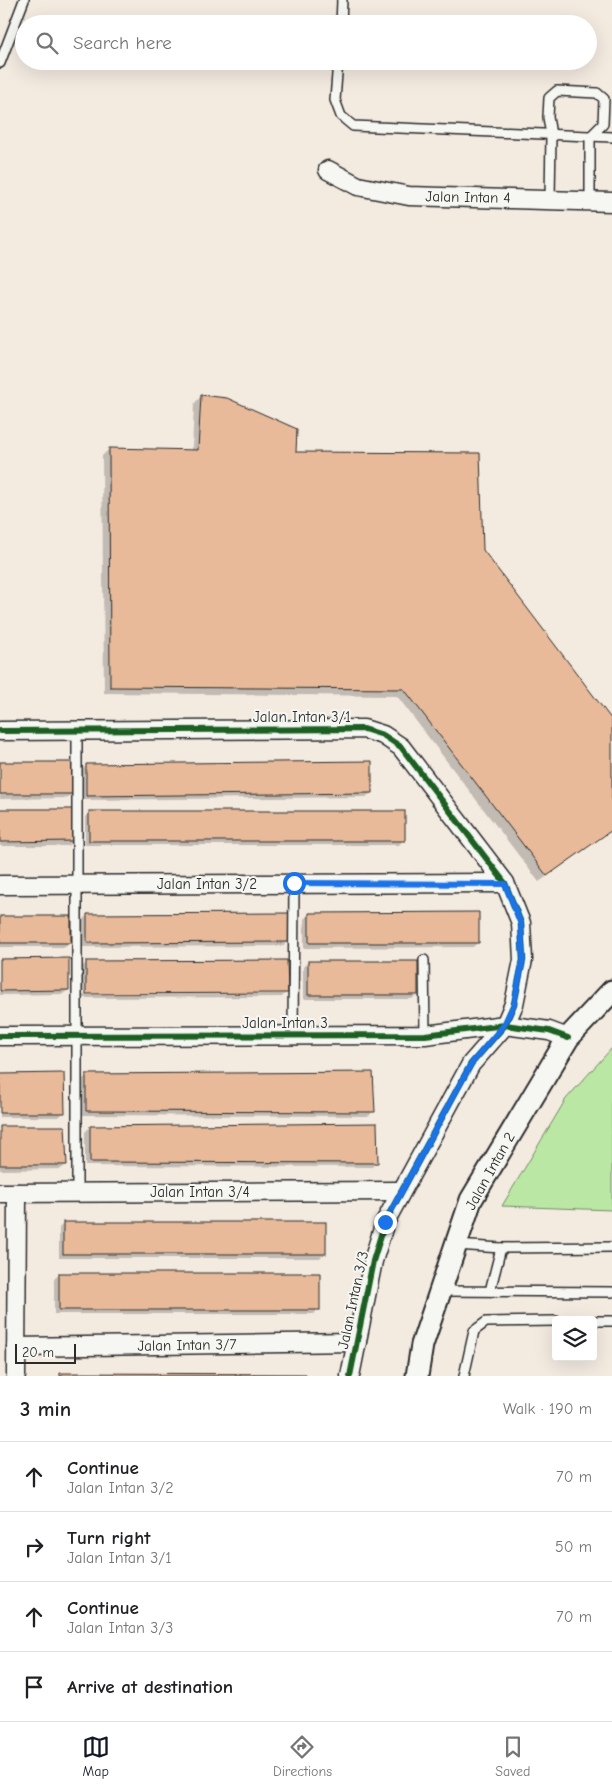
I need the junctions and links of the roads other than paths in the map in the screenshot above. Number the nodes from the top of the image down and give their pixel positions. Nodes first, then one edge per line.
1 (24, 0) edge
2 (342, 0) edge
3 (18, 15) edge
4 (341, 15) edge
5 (15, 24) edge
6 (0, 63) edge
7 (337, 70) edge
8 (551, 135) junction
9 (590, 137) junction
10 (612, 137) edge
11 (328, 170) dead end
12 (550, 199) junction
13 (590, 200) junction
14 (612, 202) edge
15 (0, 731) edge
16 (76, 731) junction
17 (294, 883) junction
18 (78, 884) junction
19 (505, 884) junction
20 (0, 885) edge
21 (424, 960) dead end
22 (612, 991) edge
23 (504, 1025) junction
24 (425, 1035) junction
25 (0, 1036) edge
26 (76, 1036) junction
27 (294, 1036) junction
28 (568, 1038) junction
29 (400, 1191) junction
30 (77, 1192) junction
31 (8, 1193) edge
32 (456, 1245) junction
33 (612, 1247) edge
34 (501, 1248) junction
35 (440, 1291) junction
36 (490, 1292) junction
37 (612, 1292) edge
38 (612, 1320) edge
39 (552, 1321) edge
40 (597, 1321) edge
41 (357, 1342) junction
42 (16, 1347) junction
43 (16, 1376) edge
44 (350, 1376) edge
45 (417, 1376) edge
46 (464, 1376) edge

1 - 3 lane
2 - 4 lane
5 - 6 lane
7 - 8 lane
8 - 9 lane
8 - 9 lane
8 - 12 lane
9 - 10 lane
9 - 13 lane
11 - 12 street, Jalan Intan 4
12 - 13 street, Jalan Intan 4
13 - 14 street, Jalan Intan 4
15 - 16 street, Jalan Intan 3/1
16 - 18 lane
16 - 19 street, Jalan Intan 3/1
17 - 18 street, Jalan Intan 3/2
17 - 19 street, Jalan Intan 3/2
17 - 27 lane
18 - 20 street, Jalan Intan 3/2
18 - 26 lane
19 - 23 street, Jalan Intan 3/1
21 - 24 lane
22 - 28 street, Jalan Intan 2
23 - 24 street, Jalan Intan 3
23 - 28 street, Jalan Intan 3
23 - 29 street, Jalan Intan 3/3
24 - 27 street, Jalan Intan 3
25 - 26 street, Jalan Intan 3
26 - 27 street, Jalan Intan 3
26 - 30 lane
28 - 32 street, Jalan Intan 2
29 - 30 street, Jalan Intan 3/4
29 - 41 street, Jalan Intan 3/3
30 - 31 street, Jalan Intan 3/4
31 - 42 street
32 - 34 lane
32 - 35 street, Jalan Intan 2
33 - 34 lane
34 - 36 lane
35 - 36 lane
35 - 45 street, Jalan Intan 2
36 - 37 lane
38 - 40 lane
39 - 46 lane
41 - 42 street, Jalan Intan 3/7
41 - 44 street, Jalan Intan 3/3
42 - 43 street

